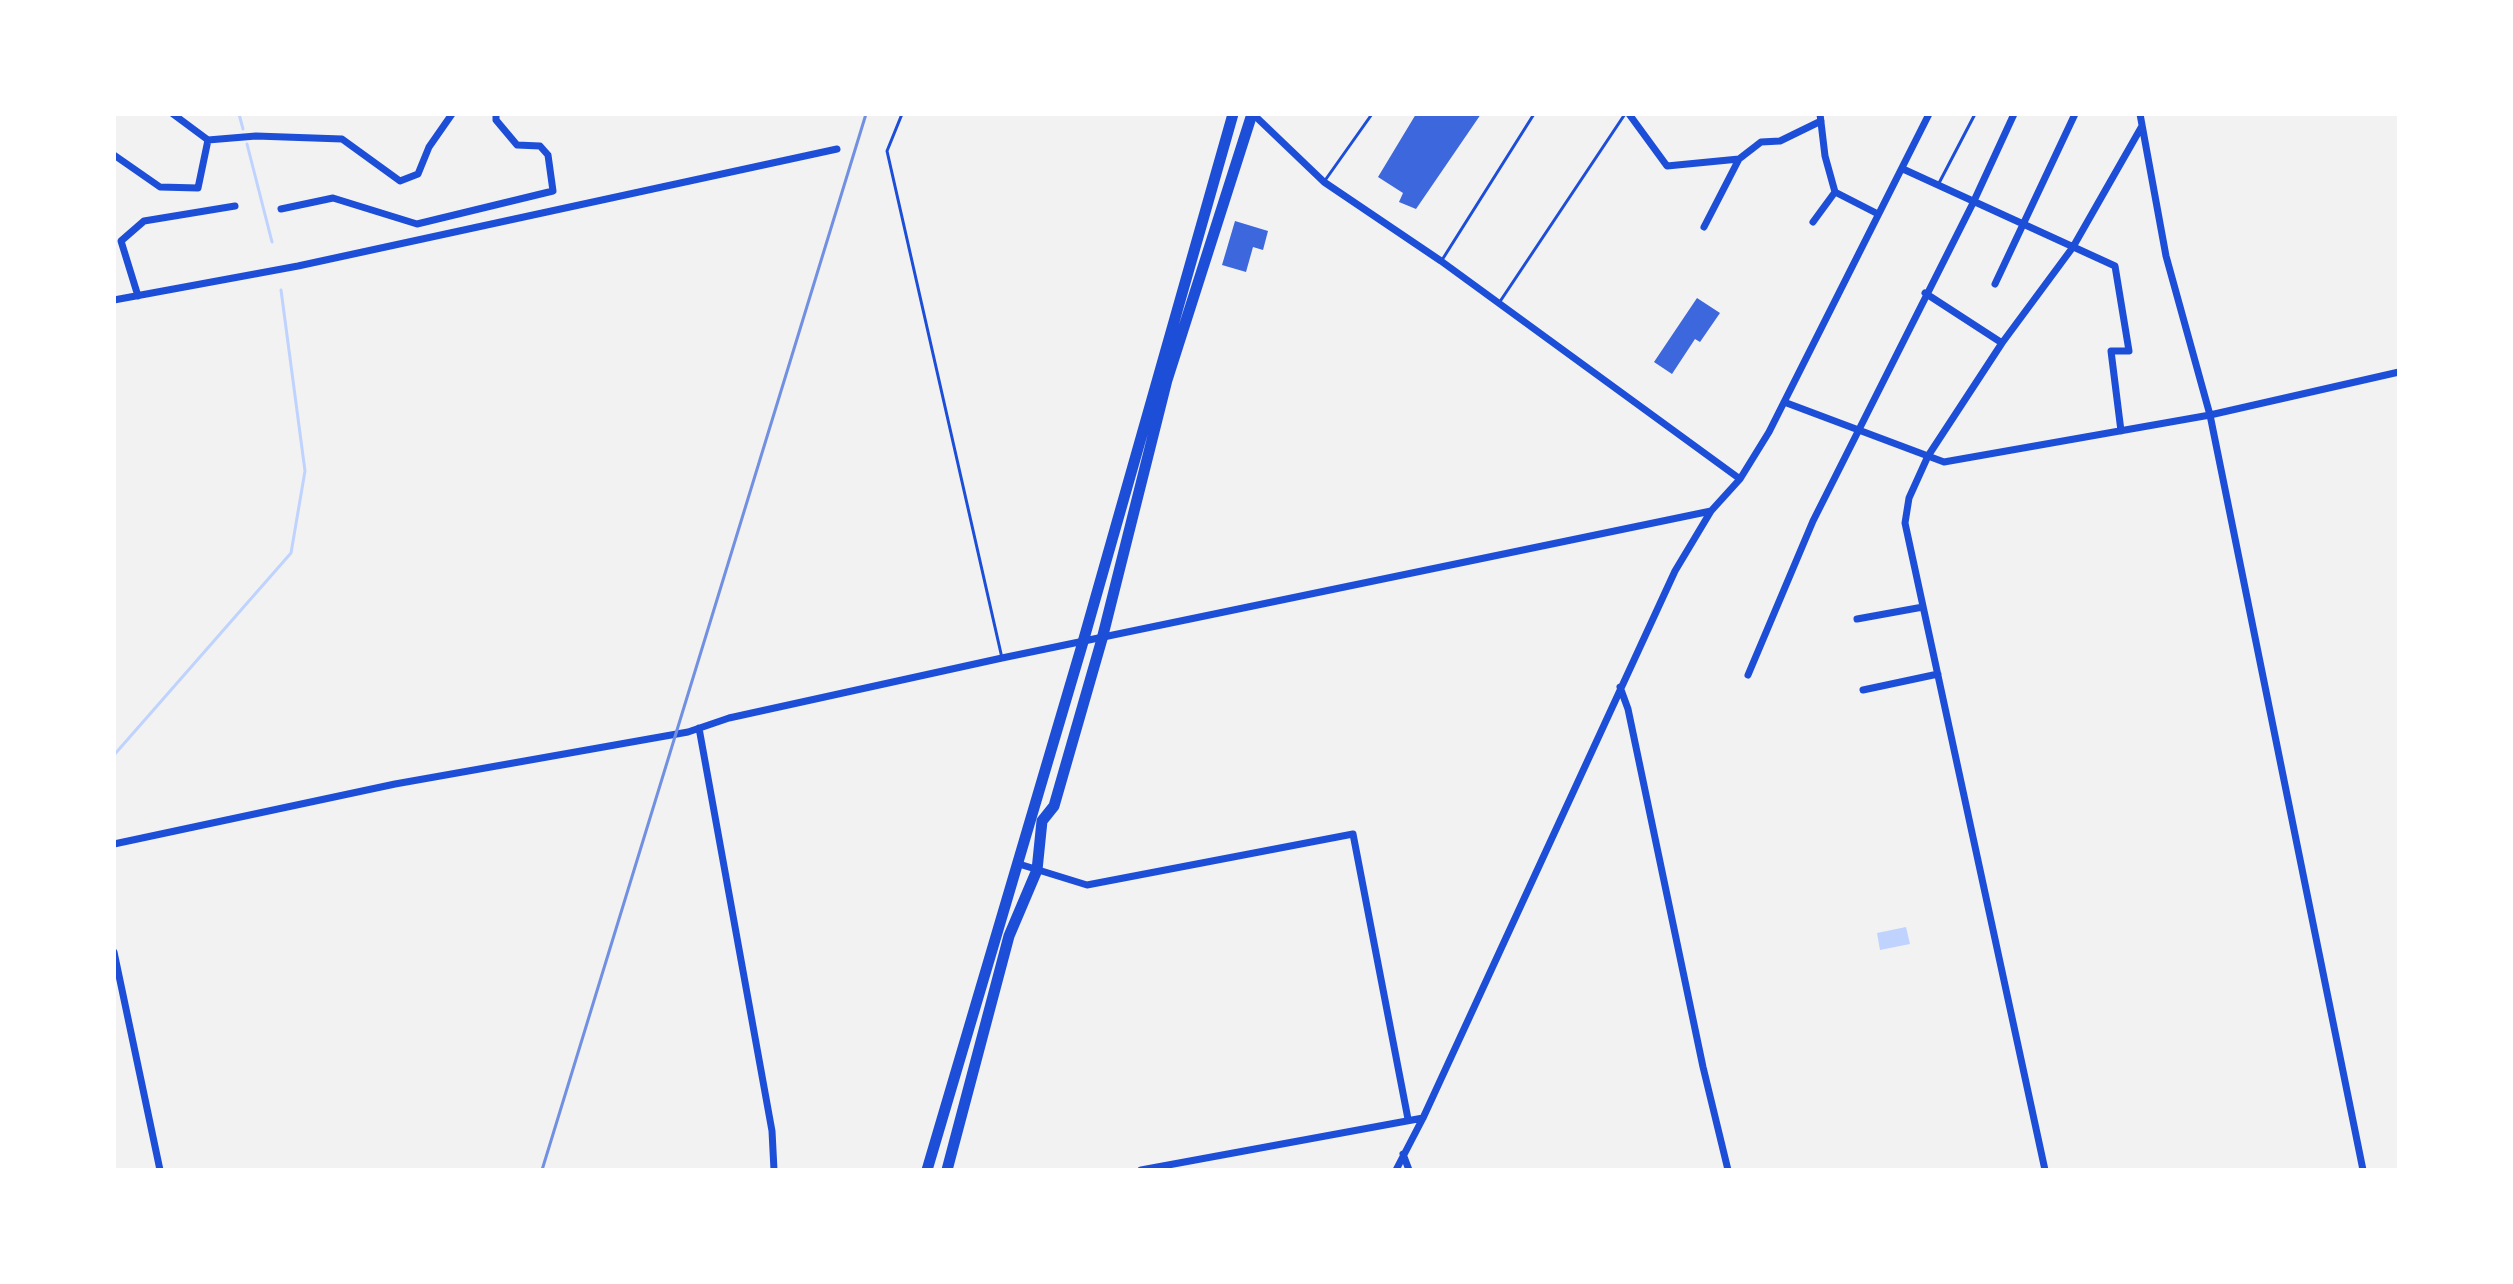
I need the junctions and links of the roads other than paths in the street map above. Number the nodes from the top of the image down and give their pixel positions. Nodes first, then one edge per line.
1 (173, 114) edge
2 (452, 114) edge
3 (496, 114) edge
4 (902, 114) edge
5 (1233, 114) edge
6 (1253, 114) edge
7 (1372, 114) edge
8 (1534, 114) edge
9 (1627, 114) edge
10 (1929, 114) edge
11 (1975, 114) edge
12 (2014, 114) edge
13 (2075, 114) edge
14 (2140, 114) edge
15 (1822, 116) edge
16 (2142, 126) junction
17 (208, 140) junction
18 (837, 149) dead end
19 (114, 155) edge
20 (1739, 159) junction
21 (1903, 169) junction
22 (1324, 182) junction
23 (1937, 187) junction
24 (1835, 192) junction
25 (1973, 203) junction
26 (235, 206) dead end
27 (281, 209) dead end
28 (1878, 214) junction
29 (1813, 222) dead end
30 (2024, 225) junction
31 (1704, 227) dead end
32 (2073, 247) junction
33 (1441, 261) junction
34 (1995, 284) dead end
35 (1925, 293) junction
36 (138, 296) junction
37 (114, 300) edge
38 (1499, 303) junction
39 (2002, 343) junction
40 (2399, 372) edge
41 (1784, 402) junction
42 (2210, 415) junction
43 (1858, 430) junction
44 (2121, 431) junction
45 (1928, 456) junction
46 (1740, 479) junction
47 (1711, 511) junction
48 (1923, 607) junction
49 (1857, 619) dead end
50 (1102, 639) junction
51 (1083, 642) junction
52 (1002, 658) junction
53 (1938, 674) junction
54 (1748, 675) dead end
55 (1620, 687) junction
56 (1863, 690) dead end
57 (699, 728) junction
58 (114, 844) edge
59 (1019, 864) junction
60 (1037, 870) junction
61 (114, 952) edge
62 (1423, 1118) junction
63 (1408, 1119) junction
64 (1403, 1154) junction
65 (160, 1170) edge
66 (774, 1170) edge
67 (927, 1170) edge
68 (947, 1170) edge
69 (1141, 1170) edge
70 (1396, 1170) edge
71 (1409, 1170) edge
72 (1728, 1170) edge
73 (2045, 1170) edge
74 (2363, 1170) edge

1 - 17 street
2 - 17 street
3 - 27 street
4 - 52 lane
5 - 51 main road
6 - 22 street
6 - 50 main road
7 - 22 lane
8 - 33 lane
9 - 20 street
9 - 38 lane
10 - 21 street
11 - 23 lane
12 - 25 street
13 - 30 street
14 - 16 street
15 - 20 street
15 - 24 street
16 - 32 street
16 - 42 street
17 - 19 street
18 - 36 street
20 - 31 street
21 - 23 street
21 - 28 street
22 - 33 street
23 - 25 street
24 - 28 street
24 - 29 street
25 - 30 street
25 - 35 street
26 - 36 street
28 - 41 street
30 - 32 street
30 - 34 street
32 - 39 street
32 - 44 street
33 - 38 street
35 - 39 street
35 - 43 street
36 - 37 street
38 - 46 street
39 - 45 street
40 - 42 street
41 - 43 street
41 - 46 street
42 - 44 street
42 - 74 street
43 - 45 street
43 - 54 street
44 - 45 street
45 - 48 street
46 - 47 street
47 - 50 street
47 - 55 street
48 - 49 street
48 - 53 street
50 - 51 street
50 - 60 main road
51 - 52 street
51 - 59 main road
52 - 57 street
53 - 56 street
53 - 73 street
55 - 62 street
55 - 72 street
57 - 58 street
57 - 66 street
59 - 60 street
59 - 67 main road
60 - 63 street
60 - 68 main road
61 - 65 street
62 - 63 street
62 - 64 street
63 - 69 street
64 - 70 street
64 - 71 street

